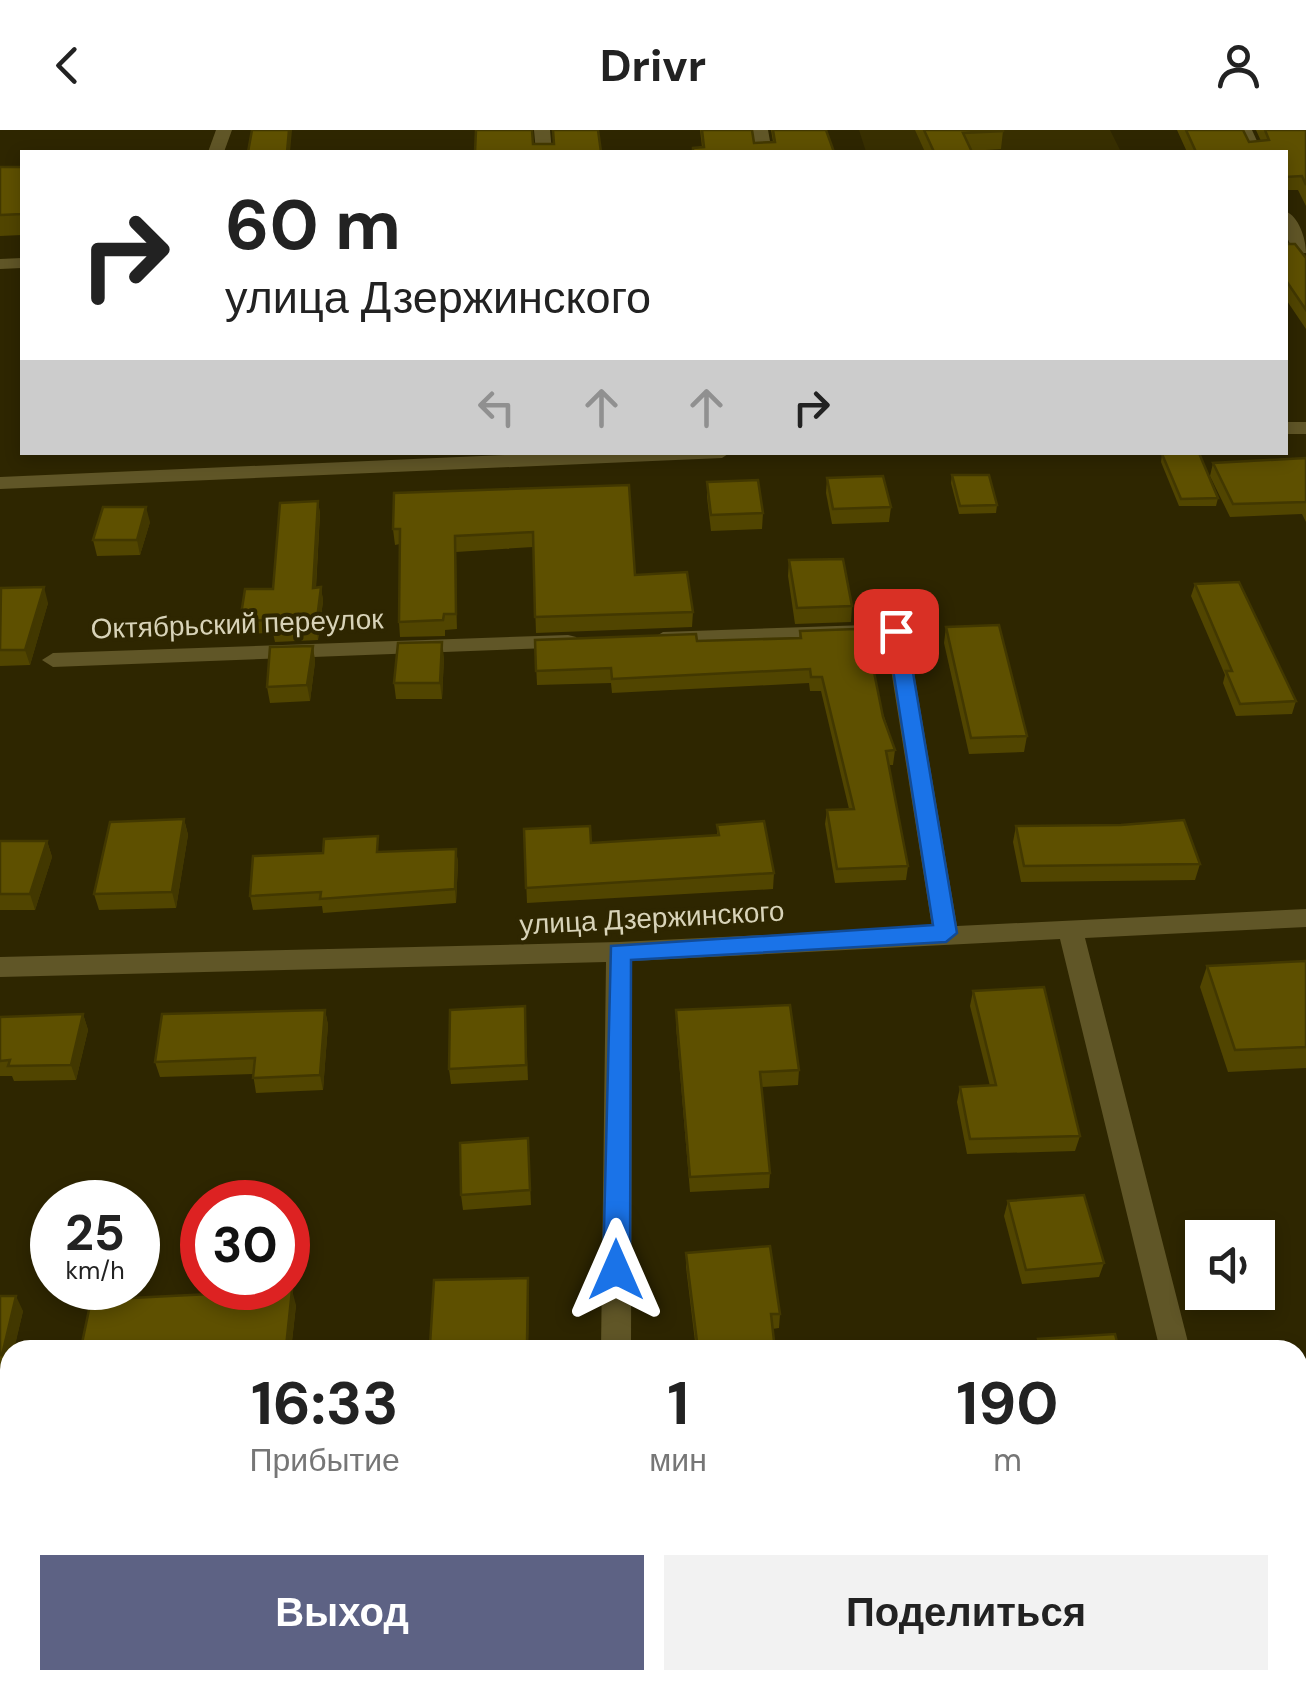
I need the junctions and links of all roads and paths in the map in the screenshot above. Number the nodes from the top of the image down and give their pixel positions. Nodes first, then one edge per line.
1 (1288, 222) edge
2 (1288, 249) edge
3 (652, 455) edge
4 (0, 483) edge
5 (642, 640) edge
6 (583, 642) edge
7 (53, 660) dead end
8 (1306, 918) edge
9 (1070, 928) junction
10 (946, 933) junction
11 (619, 952) junction
12 (0, 967) edge
13 (616, 1340) edge
14 (1172, 1340) edge

1 - 2 street
3 - 4 street
5 - 10 street
6 - 7 street, Октябрьский переулок
8 - 9 street, улица Дзержинского
9 - 10 street, улица Дзержинского
9 - 14 street
10 - 11 street, улица Дзержинского
11 - 12 street, улица Дзержинского
11 - 13 street

